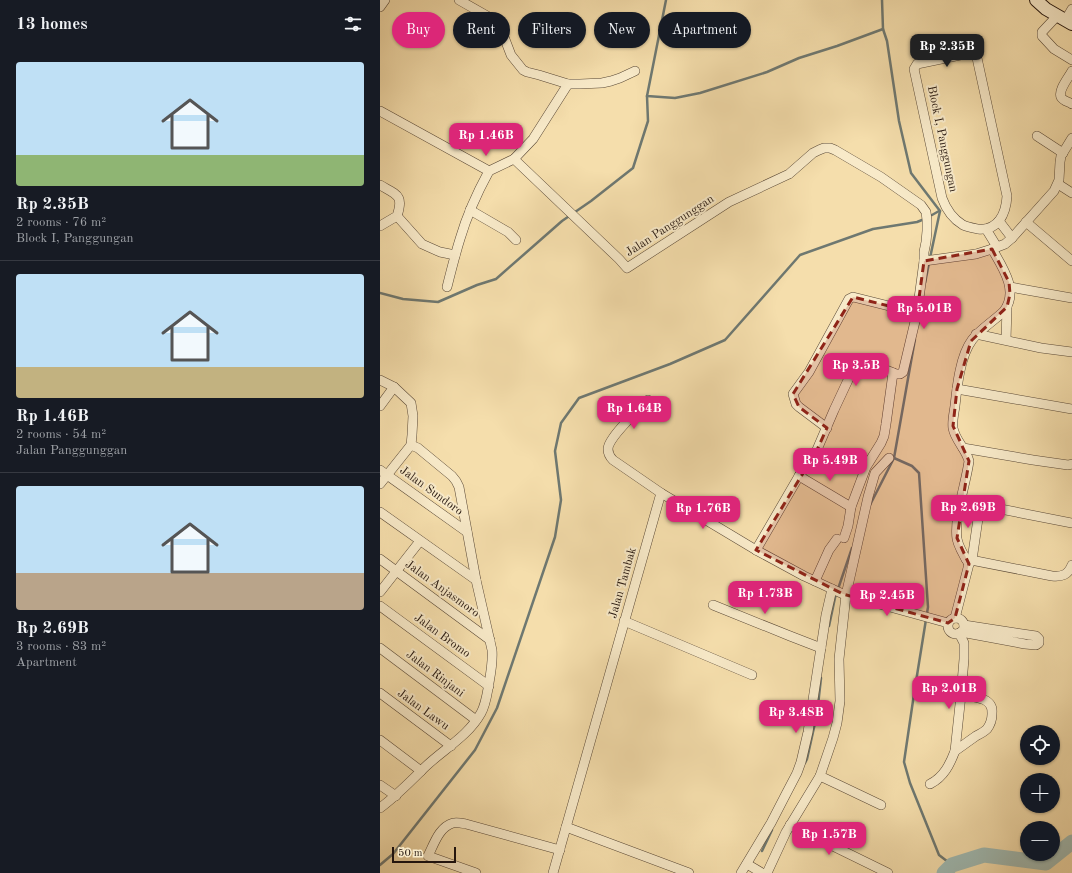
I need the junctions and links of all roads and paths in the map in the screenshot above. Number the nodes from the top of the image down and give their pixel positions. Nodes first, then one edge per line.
1 (384, 0) edge
2 (458, 0) edge
3 (1036, 0) edge
4 (380, 7) edge
5 (1072, 9) edge
6 (1064, 20) edge
7 (1072, 60) edge
8 (635, 71) dead end
9 (1072, 71) edge
10 (568, 84) junction
11 (1072, 104) edge
12 (380, 111) edge
13 (1037, 136) dead end
14 (1072, 138) edge
15 (1063, 153) junction
16 (514, 159) junction
17 (489, 171) junction
18 (1058, 184) junction
19 (380, 185) edge
20 (1072, 193) edge
21 (470, 210) junction
22 (397, 216) junction
23 (999, 221) junction
24 (1026, 222) junction
25 (380, 226) edge
26 (986, 229) junction
27 (1012, 238) junction
28 (516, 240) dead end
29 (994, 248) junction
30 (455, 255) junction
31 (928, 260) junction
32 (1072, 261) edge
33 (447, 287) dead end
34 (1010, 287) junction
35 (1072, 298) edge
36 (1007, 307) junction
37 (917, 313) junction
38 (976, 334) junction
39 (1006, 340) junction
40 (1072, 352) edge
41 (893, 373) junction
42 (380, 380) edge
43 (394, 387) junction
44 (957, 389) junction
45 (648, 400) dead end
46 (380, 406) edge
47 (1072, 409) edge
48 (827, 428) junction
49 (411, 445) junction
50 (963, 448) junction
51 (889, 458) dead end
52 (1072, 464) edge
53 (384, 472) edge
54 (799, 476) junction
55 (380, 484) edge
56 (661, 493) junction
57 (961, 502) junction
58 (980, 504) junction
59 (851, 507) junction
60 (380, 512) edge
61 (1072, 523) edge
62 (468, 532) junction
63 (420, 541) junction
64 (756, 550) junction
65 (380, 558) edge
66 (968, 561) junction
67 (1072, 565) edge
68 (397, 571) junction
69 (476, 580) junction
70 (815, 581) junction
71 (380, 592) edge
72 (839, 592) junction
73 (713, 605) dead end
74 (380, 606) edge
75 (951, 620) junction
76 (624, 621) junction
77 (961, 630) junction
78 (1025, 639) dead end
79 (490, 640) junction
80 (380, 648) edge
81 (821, 648) junction
82 (752, 675) dead end
83 (489, 686) junction
84 (380, 693) edge
85 (962, 695) junction
86 (476, 720) junction
87 (380, 740) edge
88 (451, 746) junction
89 (956, 751) junction
90 (421, 771) junction
91 (820, 776) junction
92 (930, 784) dead end
93 (380, 785) edge
94 (396, 796) junction
95 (881, 805) dead end
96 (380, 808) edge
97 (790, 826) junction
98 (566, 827) junction
99 (560, 850) junction
100 (747, 864) junction
101 (877, 870) edge
102 (476, 873) edge
103 (554, 873) edge
104 (689, 873) edge
105 (741, 873) edge
106 (762, 873) edge
107 (767, 873) edge
108 (888, 873) edge

1 - 4 street
2 - 10 street
3 - 6 main road
5 - 6 street
6 - 7 street
8 - 10 street
9 - 11 street
10 - 16 street
12 - 17 street
13 - 15 street
14 - 15 street
15 - 18 street
16 - 17 street
16 - 31 street, Jalan Panggunggan
17 - 21 street
18 - 20 street
18 - 24 street
19 - 22 street
21 - 28 street
21 - 30 street
22 - 25 street
22 - 30 street
23 - 26 street
23 - 26 street, Block I, Panggungan
23 - 27 street
24 - 27 street
24 - 32 street
26 - 29 street
27 - 29 street
29 - 31 street
29 - 34 street
30 - 33 street
31 - 37 street
34 - 35 street
34 - 36 street
36 - 38 street
36 - 39 street
37 - 41 street
37 - 48 street
38 - 39 street
38 - 44 street
39 - 40 street
41 - 48 street
41 - 59 street
42 - 43 street
43 - 46 street
43 - 49 street
44 - 47 street
44 - 50 street
45 - 56 street
48 - 54 street
49 - 53 street
49 - 62 street
50 - 52 street
50 - 57 street
51 - 72 street
53 - 55 street
53 - 62 street, Jalan Sundoro
54 - 59 street
54 - 64 street
56 - 64 street
56 - 76 street, Jalan Tambak
57 - 58 street
57 - 66 street
58 - 61 street
58 - 66 street
59 - 70 street
60 - 63 street
62 - 69 street
63 - 68 street
63 - 69 street
64 - 70 street
65 - 68 street, Jalan Anjasmoro
66 - 67 street
66 - 75 street
68 - 71 street
68 - 79 street, Jalan Anjasmoro
69 - 79 street
70 - 72 street
72 - 75 street
72 - 81 street
72 - 91 street
73 - 81 street
74 - 83 street, Jalan Bromo
75 - 77 street
75 - 77 street
76 - 82 street
76 - 98 street, Jalan Tambak
77 - 78 street
77 - 85 street
79 - 83 street
80 - 86 street, Jalan Rinjani
81 - 100 street
83 - 86 street
84 - 88 street, Jalan Lawu
85 - 89 street
85 - 89 street
86 - 88 street
87 - 90 street
88 - 90 street
89 - 92 street
90 - 94 street
91 - 95 street
91 - 97 street
93 - 94 street
94 - 96 street
97 - 101 street
97 - 107 street
98 - 99 street, Jalan Tambak
98 - 104 street
99 - 102 street
99 - 103 street, Jalan Tambak
100 - 105 street
100 - 106 street
101 - 108 street

